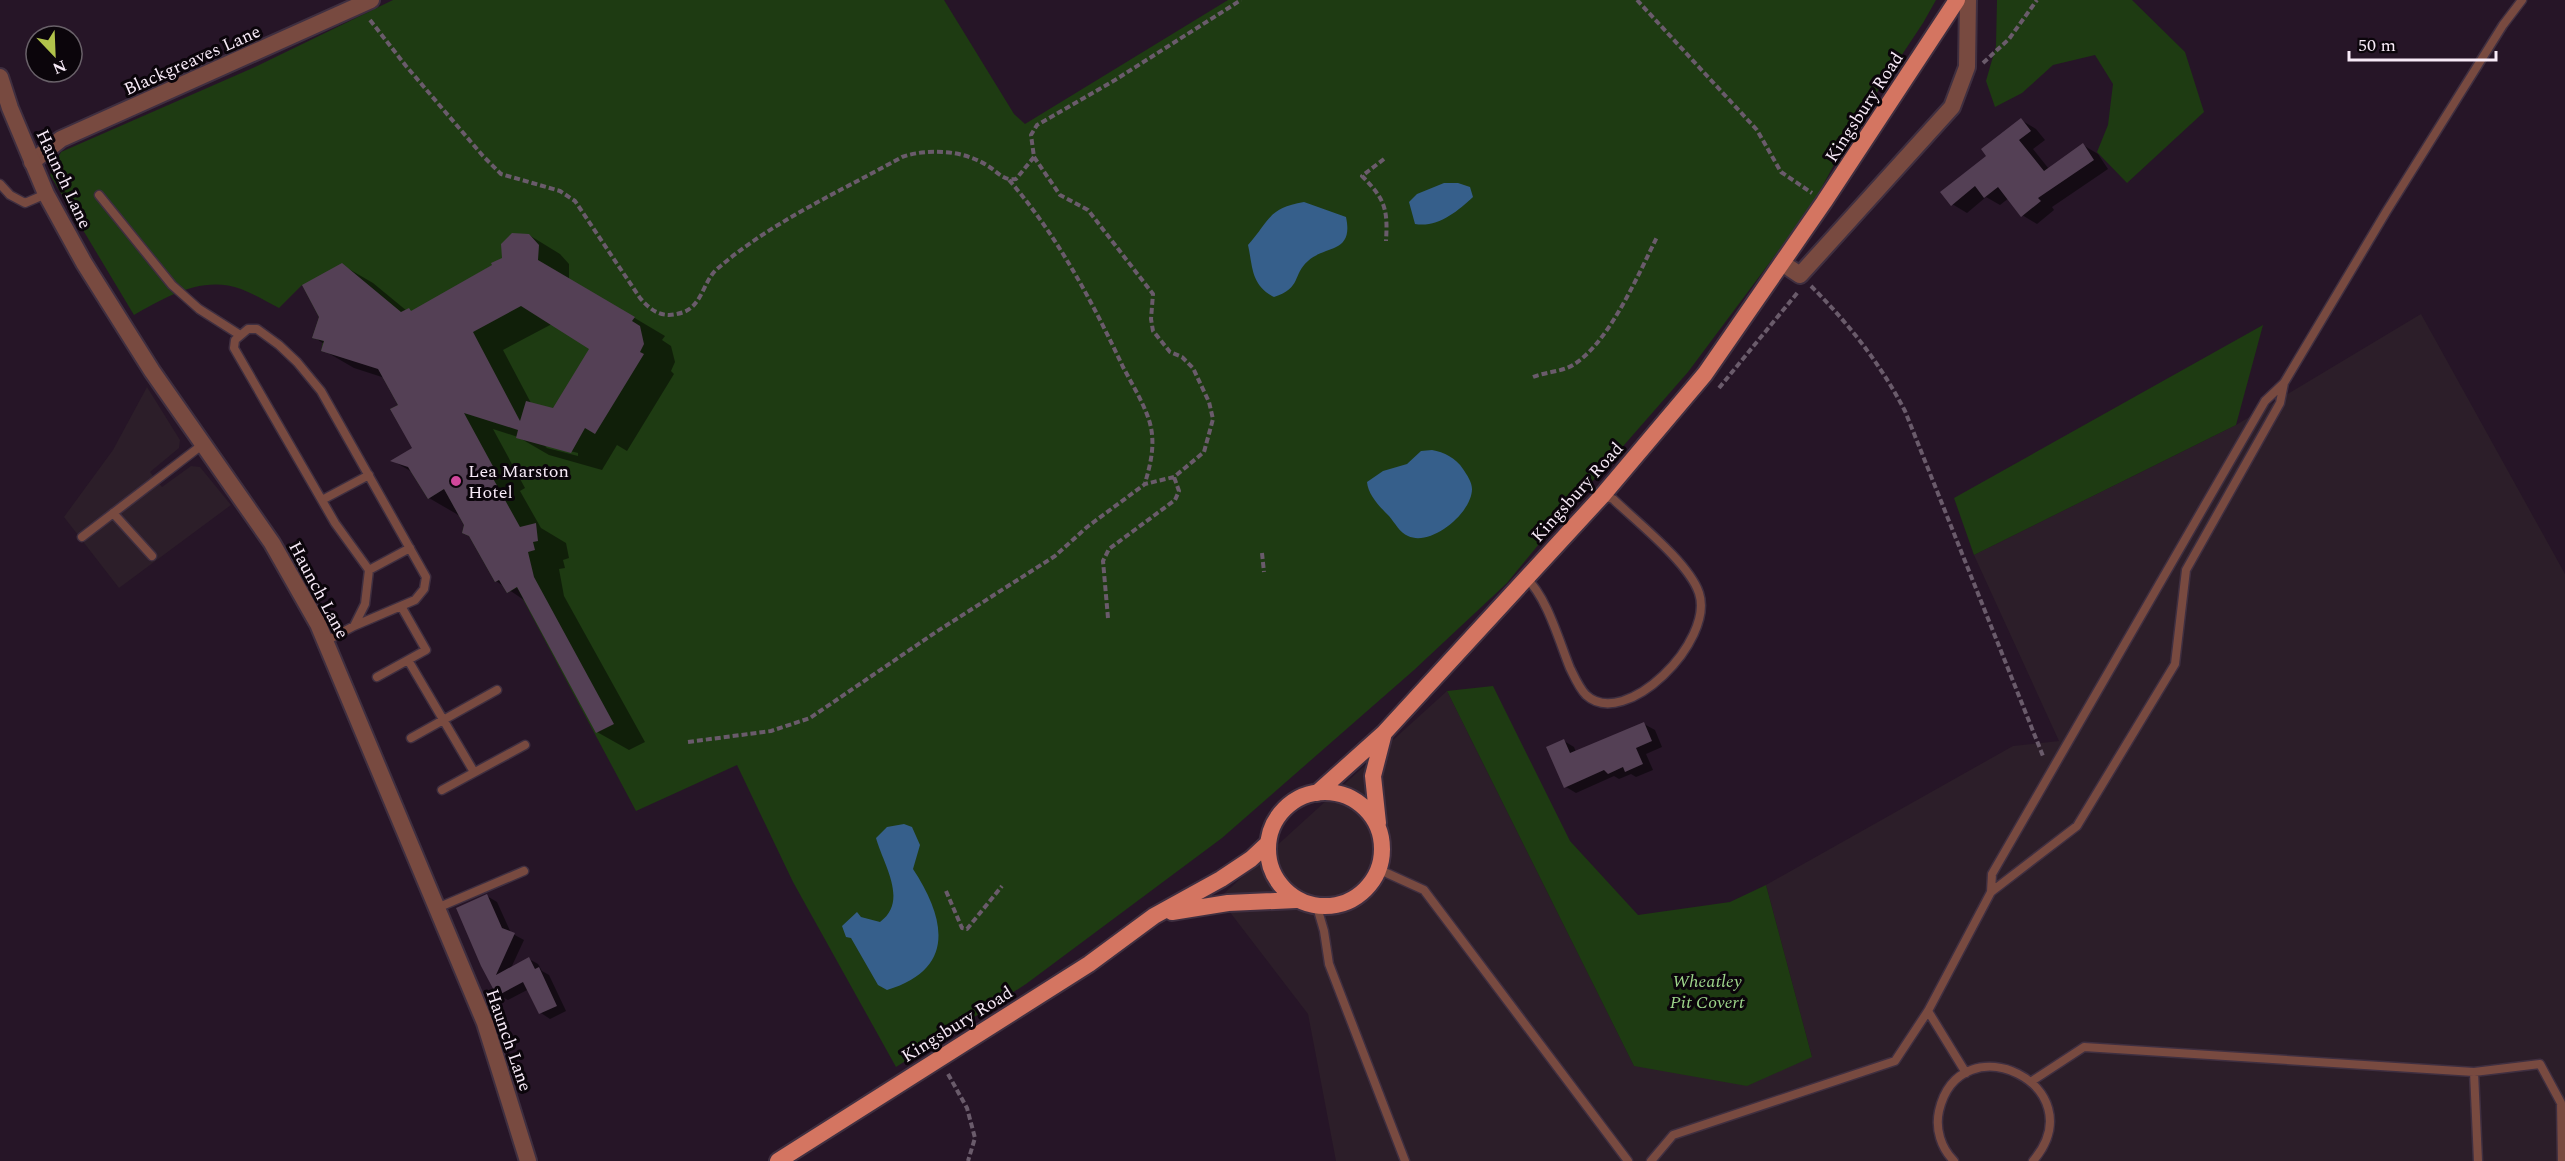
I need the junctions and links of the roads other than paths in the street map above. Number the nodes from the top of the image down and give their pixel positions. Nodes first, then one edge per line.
1 (1957, 0) edge
2 (1968, 0) edge
3 (2522, 0) edge
4 (365, 3) edge
5 (0, 77) edge
6 (32, 162) junction
7 (0, 184) edge
8 (46, 194) junction
9 (99, 195) dead end
10 (1782, 263) junction
11 (240, 335) junction
12 (2284, 383) junction
13 (202, 445) junction
14 (369, 475) junction
15 (1602, 496) junction
16 (322, 500) junction
17 (113, 513) junction
18 (82, 537) dead end
19 (410, 548) junction
20 (152, 556) dead end
21 (369, 570) junction
22 (1526, 578) junction
23 (401, 606) junction
24 (354, 626) junction
25 (326, 641) junction
26 (408, 660) junction
27 (377, 677) dead end
28 (497, 690) dead end
29 (443, 719) junction
30 (1384, 733) junction
31 (411, 738) dead end
32 (525, 745) dead end
33 (474, 772) junction
34 (442, 790) dead end
35 (1317, 793) junction
36 (1379, 826) junction
37 (1267, 844) junction
38 (1380, 870) junction
39 (524, 871) dead end
40 (1991, 892) junction
41 (1296, 900) junction
42 (1317, 907) junction
43 (437, 908) junction
44 (1154, 916) junction
45 (1928, 1011) junction
46 (2474, 1072) junction
47 (1966, 1073) junction
48 (2031, 1081) junction
49 (528, 1161) edge
50 (778, 1161) edge
51 (1405, 1161) edge
52 (1628, 1161) edge
53 (1651, 1161) edge
54 (1954, 1161) edge
55 (2032, 1161) edge
56 (2478, 1161) edge
57 (2562, 1161) edge

1 - 10 main road, Kingsbury Road
2 - 10 street
3 - 12 lane
4 - 6 street, Blackgreaves Lane
5 - 6 street, Haunch Lane
6 - 8 street, Haunch Lane
7 - 8 lane
8 - 13 street, Haunch Lane
9 - 11 lane
10 - 15 main road, Kingsbury Road
11 - 14 lane
11 - 16 lane
12 - 40 lane
12 - 40 lane
13 - 17 lane
13 - 25 street, Haunch Lane
14 - 16 lane
14 - 19 lane
15 - 22 main road, Kingsbury Road
15 - 22 lane
16 - 21 lane
17 - 18 lane
17 - 20 lane
19 - 21 lane
19 - 23 lane
21 - 24 lane
22 - 30 main road, Kingsbury Road
23 - 24 lane
23 - 26 lane
24 - 25 lane
25 - 43 street, Haunch Lane
26 - 27 lane
26 - 29 lane
28 - 29 lane
29 - 31 lane
29 - 33 lane
30 - 35 main road, Kingsbury Road
30 - 36 main road, Kingsbury Road
32 - 33 lane
33 - 34 lane
35 - 36 main road, Kingsbury Road
35 - 37 main road, Kingsbury Road
36 - 38 main road, Kingsbury Road
37 - 41 main road, Kingsbury Road
37 - 44 main road, Kingsbury Road
38 - 42 main road, Kingsbury Road
38 - 52 lane
39 - 43 lane
40 - 45 lane
41 - 42 main road, Kingsbury Road
41 - 44 main road, Kingsbury Road
42 - 51 lane
43 - 49 street, Haunch Lane
44 - 50 main road, Kingsbury Road
45 - 47 lane
45 - 53 lane
46 - 48 lane
46 - 56 lane
46 - 57 lane
47 - 48 lane
47 - 54 lane
48 - 55 lane

